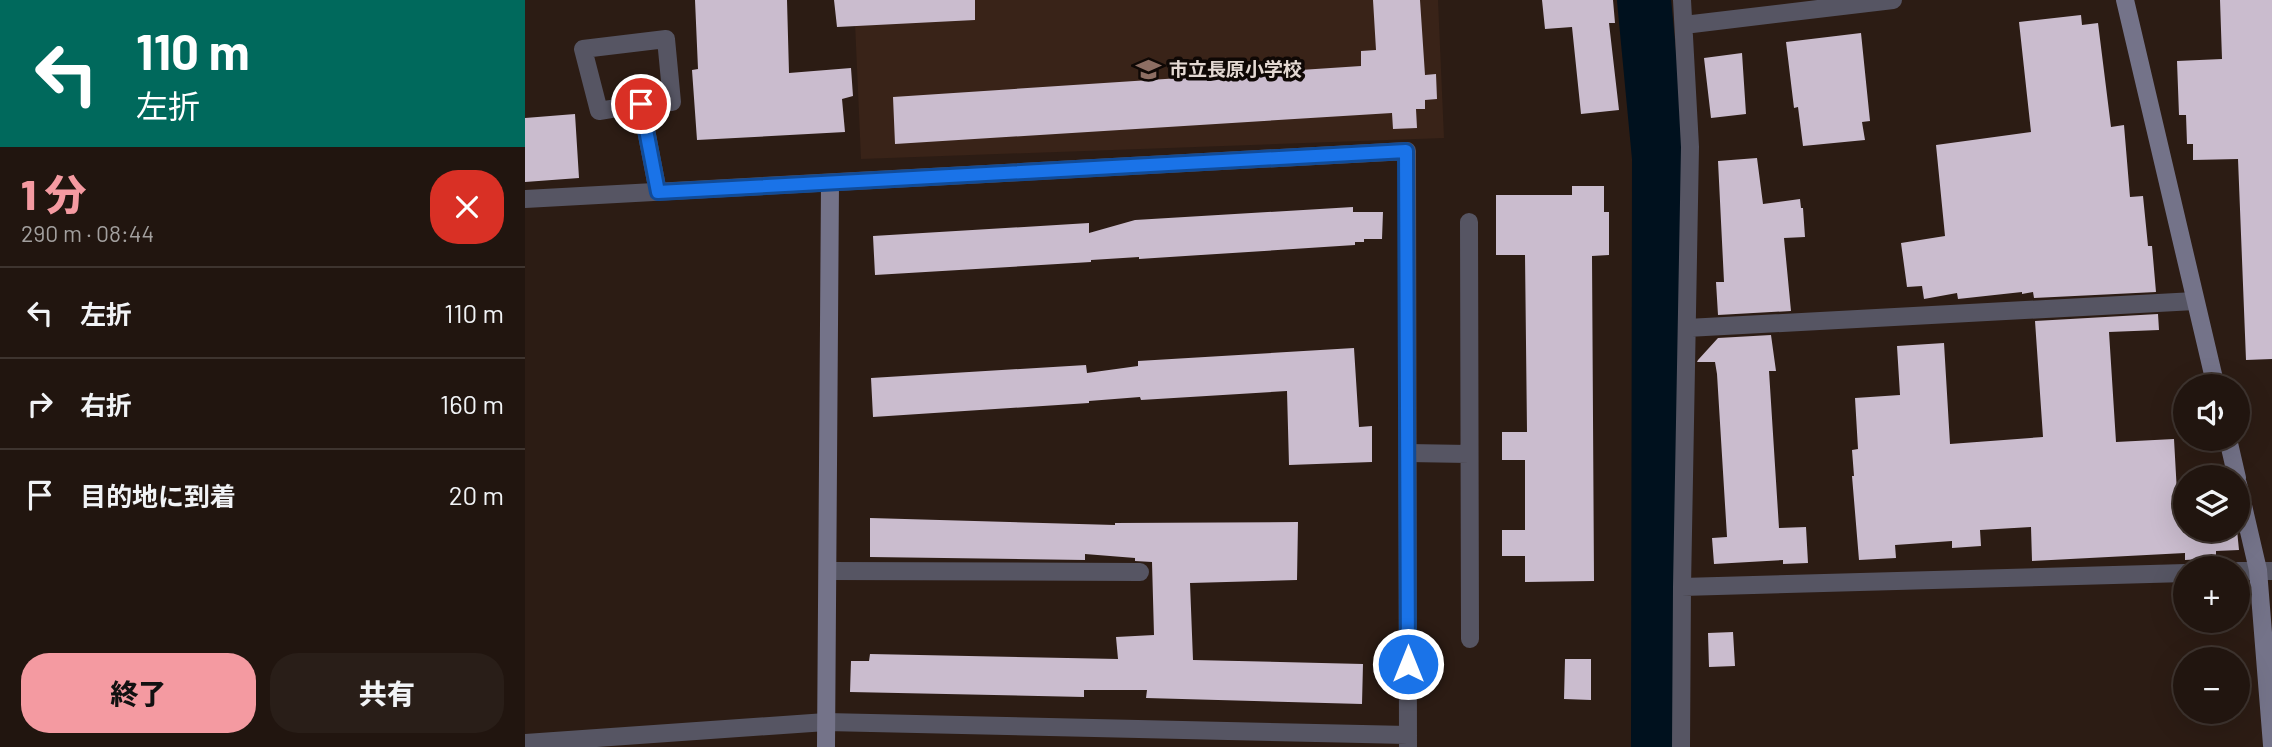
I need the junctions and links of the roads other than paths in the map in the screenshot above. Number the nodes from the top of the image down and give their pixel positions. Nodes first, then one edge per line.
1 (1682, 0) edge
2 (1893, 0) edge
3 (2125, 0) edge
4 (1684, 25) junction
5 (641, 104) junction
6 (830, 184) junction
7 (658, 192) junction
8 (525, 199) edge
9 (1469, 222) dead end
10 (2195, 301) junction
11 (1687, 328) junction
12 (2212, 374) edge
13 (1408, 453) junction
14 (1469, 454) junction
15 (2250, 523) edge
16 (828, 571) junction
17 (2265, 571) edge
18 (1140, 572) dead end
19 (2173, 573) edge
20 (1682, 587) junction
21 (1469, 639) dead end
22 (826, 722) junction
23 (1408, 741) edge
24 (525, 743) edge
25 (2272, 745) edge
26 (826, 747) edge
27 (1681, 747) edge

1 - 4 street
2 - 4 street
3 - 10 street
4 - 11 street
5 - 5 street
5 - 7 street
6 - 7 street
6 - 13 street
6 - 16 street
7 - 8 street
9 - 14 street
10 - 11 street
10 - 12 street
11 - 20 street
13 - 14 street
13 - 23 street
14 - 21 street
15 - 17 street
16 - 18 street
16 - 22 street
17 - 25 street
19 - 20 street
20 - 27 street
22 - 23 street
22 - 24 street
22 - 26 street

